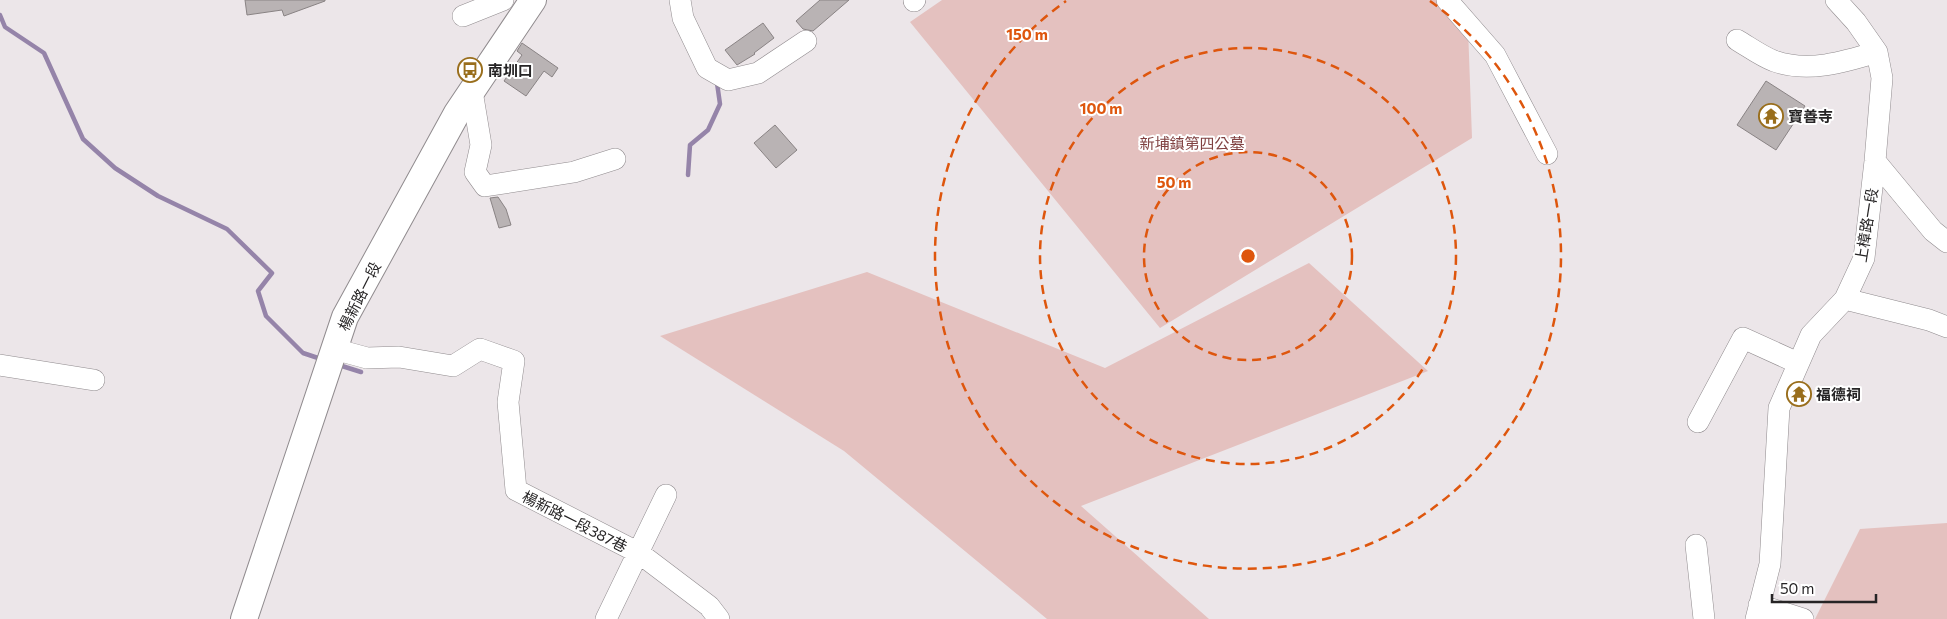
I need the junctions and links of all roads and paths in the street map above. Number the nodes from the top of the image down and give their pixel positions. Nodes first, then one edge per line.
1 (503, 0) edge
2 (533, 0) edge
3 (680, 0) edge
4 (1447, 0) edge
5 (1836, 0) edge
6 (463, 16) dead end
7 (1737, 40) dead end
8 (806, 41) dead end
9 (1877, 52) junction
10 (472, 91) junction
11 (1547, 154) dead end
12 (614, 159) dead end
13 (1875, 161) junction
14 (1947, 242) edge
15 (1845, 299) junction
16 (1947, 327) edge
17 (334, 349) junction
18 (1798, 363) junction
19 (0, 365) edge
20 (94, 380) dead end
21 (1698, 422) dead end
22 (666, 495) dead end
23 (1696, 545) dead end
24 (639, 553) junction
25 (1757, 612) edge
26 (244, 619) edge
27 (606, 619) edge
28 (719, 619) edge
29 (1704, 619) edge
30 (1803, 619) edge

1 - 6 street
2 - 10 main road, 楊新路一段
3 - 8 street
4 - 11 street
5 - 9 street, 上樟路一段
7 - 9 street
9 - 13 street, 上樟路一段
10 - 12 street
10 - 17 main road, 楊新路一段
13 - 14 street
13 - 15 street, 上樟路一段
15 - 16 street
15 - 18 street, 上樟路一段
17 - 24 street, 楊新路一段387巷
17 - 26 main road, 楊新路一段
18 - 21 street
18 - 25 street, 上樟路一段
19 - 20 street
22 - 24 street
23 - 29 street
24 - 27 street
24 - 28 street, 楊新路一段387巷
25 - 30 street

